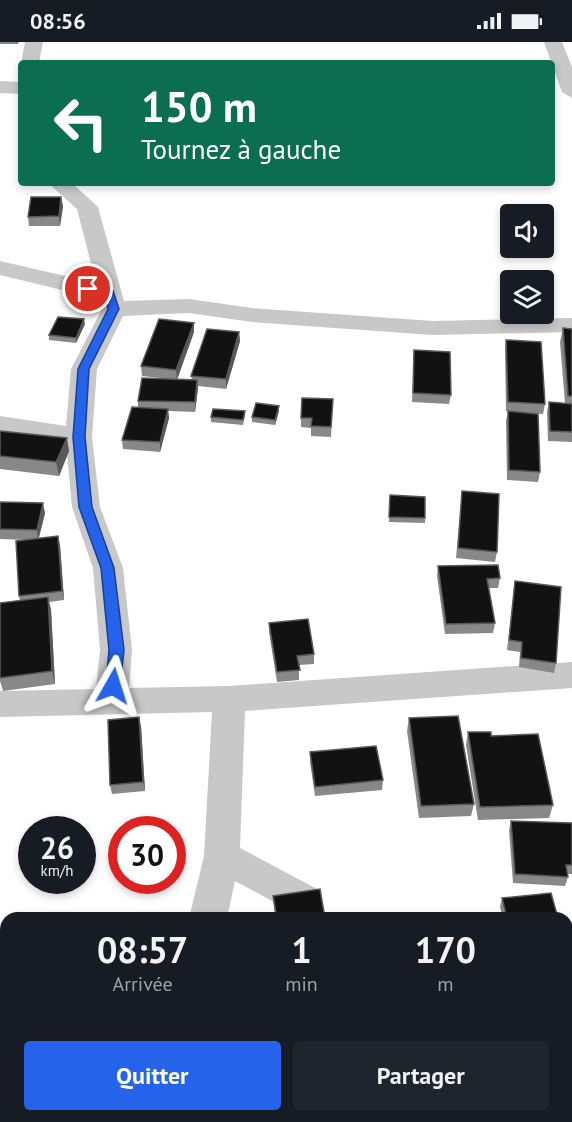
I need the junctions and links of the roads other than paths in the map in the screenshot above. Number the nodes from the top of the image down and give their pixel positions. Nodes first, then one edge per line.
1 (34, 42) edge
2 (553, 42) edge
3 (31, 60) edge
4 (566, 64) edge
5 (0, 87) edge
6 (18, 88) edge
7 (572, 92) edge
8 (62, 186) edge
9 (0, 268) edge
10 (112, 301) junction
11 (572, 325) edge
12 (0, 424) edge
13 (79, 437) junction
14 (572, 675) edge
15 (229, 699) junction
16 (111, 703) junction
17 (0, 704) edge
18 (222, 856) junction
19 (304, 901) edge
20 (209, 912) edge

1 - 3 street
2 - 4 street
4 - 7 street
5 - 6 street
8 - 10 street
9 - 10 street
10 - 11 street
10 - 13 street
12 - 13 street
13 - 16 street
14 - 15 street
15 - 16 street
15 - 18 street
16 - 17 street
18 - 19 street
18 - 20 street

